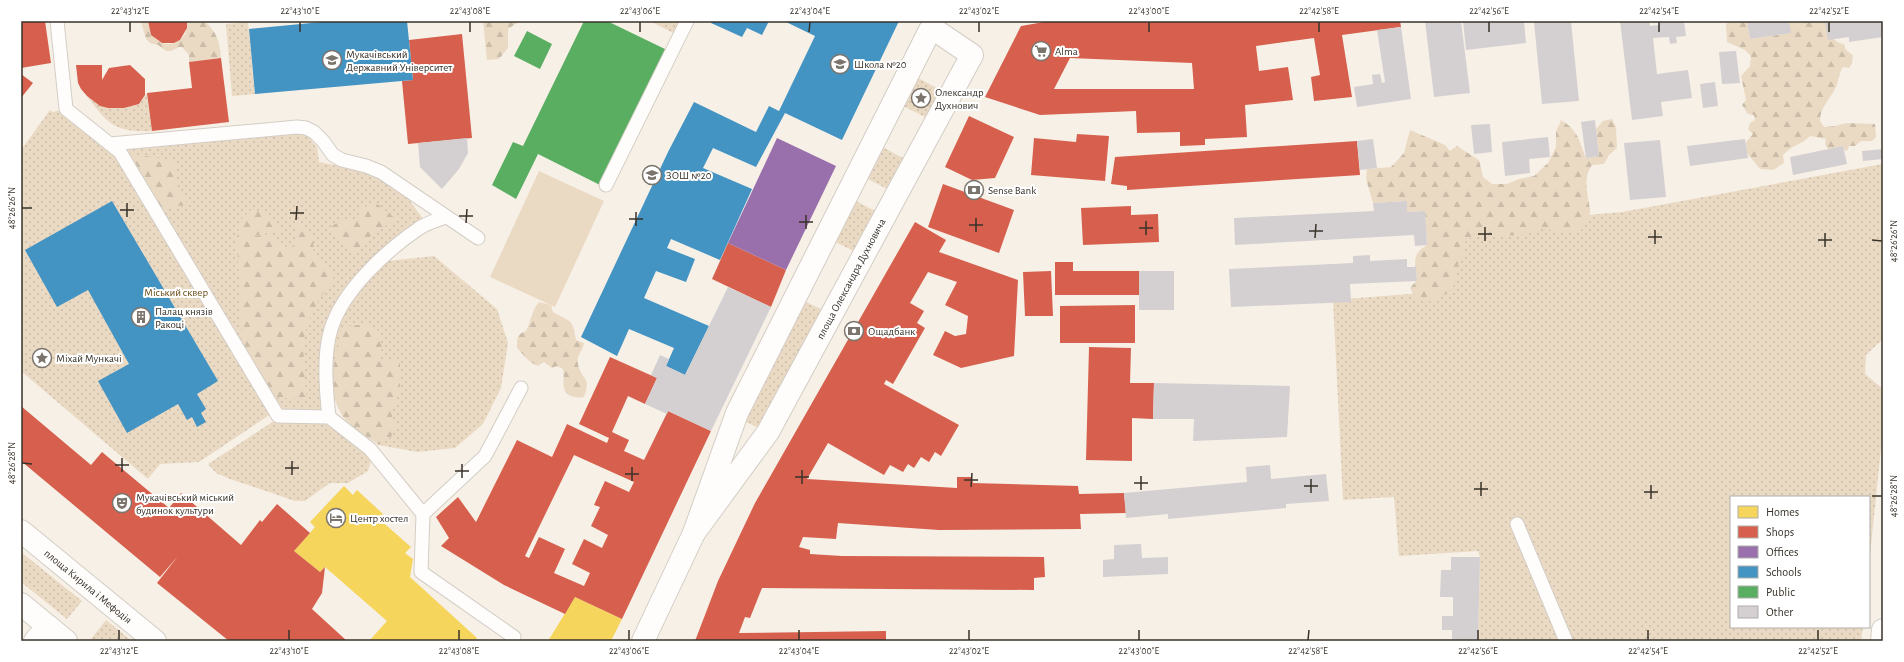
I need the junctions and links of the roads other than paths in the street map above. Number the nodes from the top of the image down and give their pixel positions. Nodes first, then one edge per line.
1 (57, 21) edge
2 (687, 21) edge
3 (938, 26) edge
4 (110, 144) junction
5 (606, 185) dead end
6 (446, 217) junction
7 (478, 238) dead end
8 (521, 388) dead end
9 (329, 417) junction
10 (423, 514) junction
11 (1517, 524) dead end
12 (21, 531) edge
13 (694, 533) junction
14 (21, 604) edge
15 (1883, 630) edge
16 (42, 634) edge
17 (514, 638) dead end
18 (66, 641) edge
19 (155, 641) edge
20 (643, 641) edge
21 (1566, 641) edge
22 (1882, 641) edge

1 - 4 lane
2 - 5 lane
3 - 13 street, площа Олександра Духновича
3 - 13 street, площа Олександра Духновича
4 - 6 lane
4 - 9 lane
6 - 7 lane
6 - 9 lane
8 - 10 lane
9 - 10 lane
10 - 17 lane
11 - 21 lane
12 - 19 street, площа Кирила і Мефодія
13 - 20 street, площа Олександра Духновича
14 - 16 street
15 - 22 street
16 - 18 street

